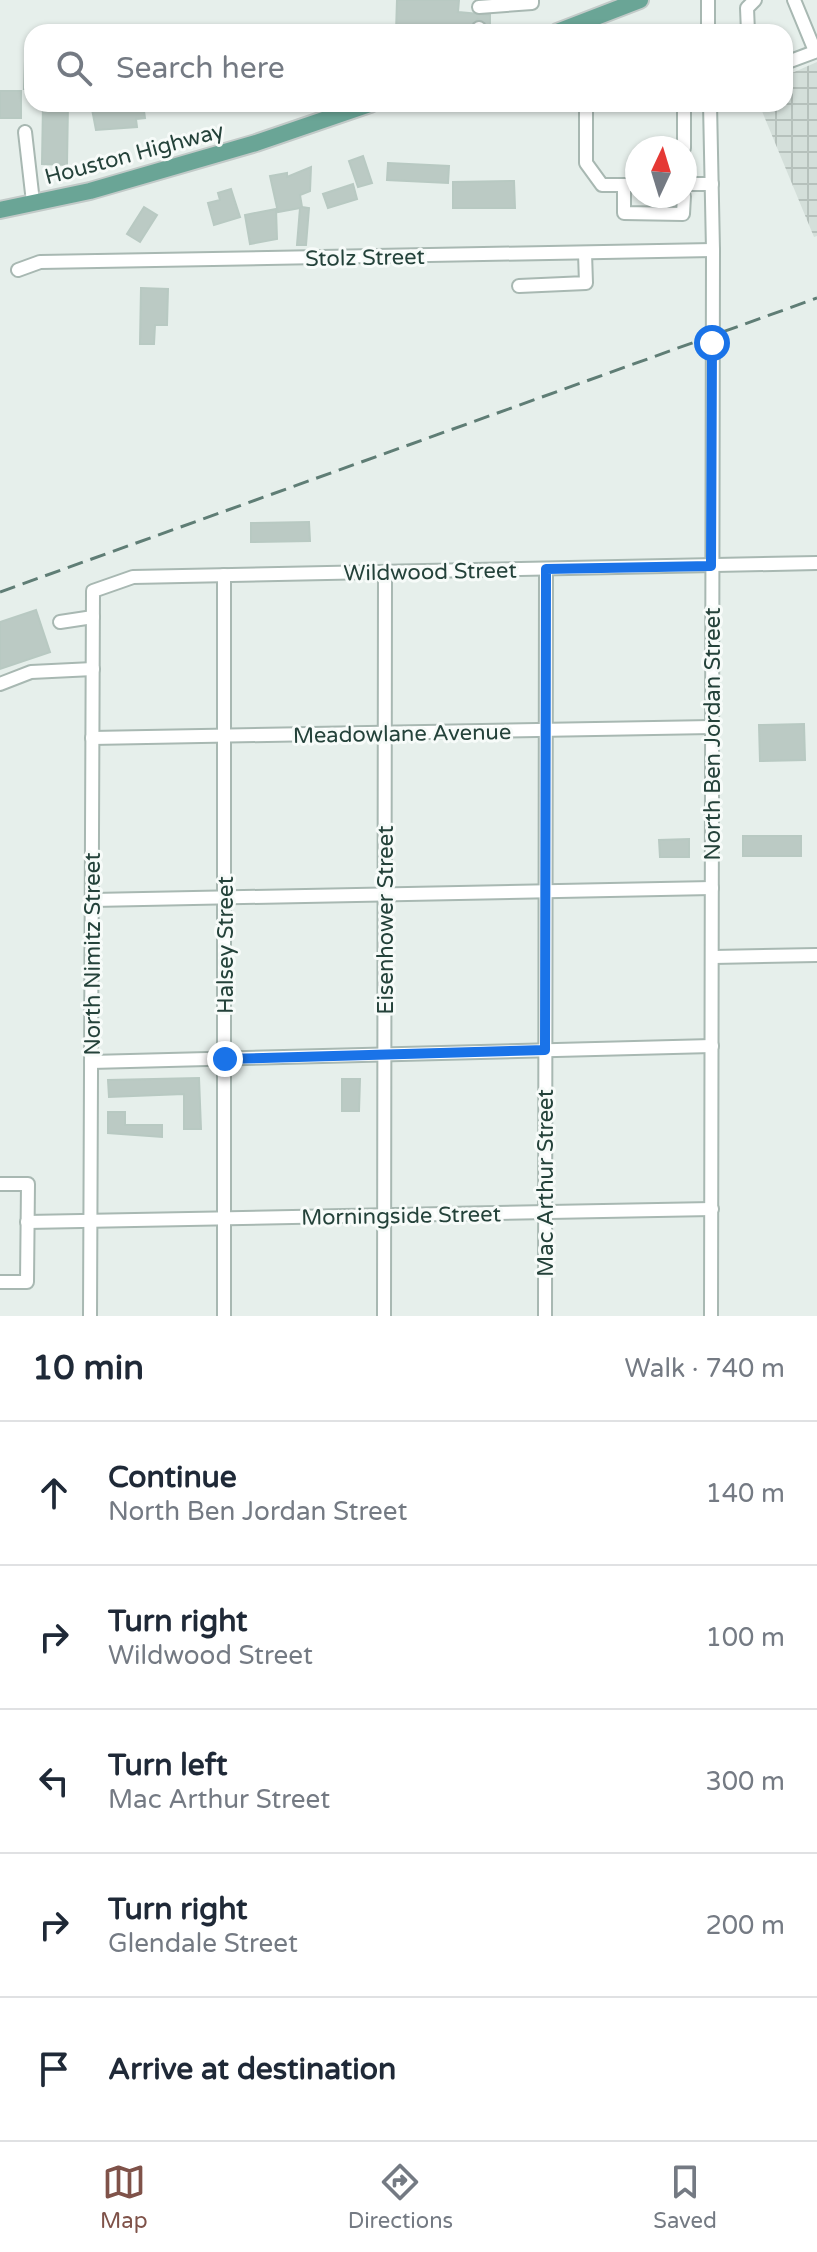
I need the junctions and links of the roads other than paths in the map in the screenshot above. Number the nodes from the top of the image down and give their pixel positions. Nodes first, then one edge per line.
1 (532, 0) edge
2 (640, 0) edge
3 (708, 0) edge
4 (755, 0) edge
5 (794, 0) edge
6 (479, 6) edge
7 (578, 24) edge
8 (708, 24) edge
9 (748, 24) edge
10 (816, 48) edge
11 (793, 59) edge
12 (347, 112) edge
13 (586, 112) edge
14 (684, 112) edge
15 (710, 112) edge
16 (25, 132) dead end
17 (684, 136) edge
18 (697, 184) edge
19 (712, 184) junction
20 (625, 185) edge
21 (33, 202) junction
22 (625, 208) edge
23 (683, 208) edge
24 (0, 210) edge
25 (713, 250) junction
26 (585, 253) junction
27 (18, 270) dead end
28 (586, 283) junction
29 (599, 284) dead end
30 (519, 286) dead end
31 (817, 563) edge
32 (711, 566) junction
33 (546, 569) junction
34 (385, 572) junction
35 (224, 575) junction
36 (93, 591) joint
37 (93, 617) junction
38 (60, 622) dead end
39 (93, 669) junction
40 (0, 684) edge
41 (712, 727) junction
42 (545, 729) junction
43 (386, 732) junction
44 (224, 737) junction
45 (92, 738) junction
46 (712, 888) junction
47 (545, 889) junction
48 (384, 892) junction
49 (225, 896) junction
50 (93, 900) junction
51 (817, 955) edge
52 (713, 957) junction
53 (712, 1046) junction
54 (545, 1050) junction
55 (385, 1054) junction
56 (225, 1059) junction
57 (91, 1062) junction
58 (0, 1184) edge
59 (712, 1209) junction
60 (545, 1211) junction
61 (383, 1215) junction
62 (225, 1219) junction
63 (91, 1220) junction
64 (27, 1222) junction
65 (0, 1282) edge
66 (90, 1316) edge
67 (224, 1316) edge
68 (384, 1316) edge
69 (545, 1316) edge
70 (711, 1316) edge

1 - 6 street
2 - 7 main road
3 - 8 street
4 - 9 street
5 - 10 street
10 - 11 street
12 - 21 main road, Houston Highway
13 - 20 street
14 - 17 street
15 - 19 street, North Ben Jordan Street
16 - 21 street
18 - 19 street
19 - 25 street, North Ben Jordan Street
21 - 24 main road, Houston Highway
22 - 23 street
25 - 26 street, Stolz Street
25 - 32 street, North Ben Jordan Street
26 - 27 street, Stolz Street
26 - 28 street
28 - 29 street
28 - 30 street
31 - 32 street, Wildwood Street
32 - 33 street, Wildwood Street
32 - 41 street, North Ben Jordan Street
33 - 34 street, Wildwood Street
33 - 42 street, Mac Arthur Street
34 - 35 street, Wildwood Street
34 - 43 street, Eisenhower Street
35 - 36 street, Wildwood Street
35 - 44 street, Halsey Street
36 - 37 street, North Nimitz Street
37 - 38 street
37 - 39 street, North Nimitz Street
39 - 40 street
39 - 45 street, North Nimitz Street
41 - 42 street, Meadowlane Avenue
41 - 46 street, North Ben Jordan Street
42 - 43 street, Meadowlane Avenue
42 - 47 street, Mac Arthur Street
43 - 44 street, Meadowlane Avenue
43 - 48 street, Eisenhower Street
44 - 45 street, Meadowlane Avenue
44 - 49 street, Halsey Street
45 - 50 street, North Nimitz Street
46 - 47 street
46 - 52 street, North Ben Jordan Street
47 - 48 street
47 - 54 street, Mac Arthur Street
48 - 49 street
48 - 55 street, Eisenhower Street
49 - 50 street
49 - 56 street, Halsey Street
50 - 57 street, North Nimitz Street
51 - 52 street
52 - 53 street, North Ben Jordan Street
53 - 54 street
53 - 59 street, North Ben Jordan Street
54 - 55 street
54 - 60 street, Mac Arthur Street
55 - 56 street
55 - 61 street, Eisenhower Street
56 - 57 street
56 - 62 street, Halsey Street
57 - 63 street, North Nimitz Street
58 - 64 street
59 - 60 street, Morningside Street
59 - 70 street, North Ben Jordan Street
60 - 61 street, Morningside Street
60 - 69 street, Mac Arthur Street
61 - 62 street, Morningside Street
61 - 68 street, Eisenhower Street
62 - 63 street, Morningside Street
62 - 67 street, Halsey Street
63 - 64 street, Morningside Street
63 - 66 street, North Nimitz Street
64 - 65 street

